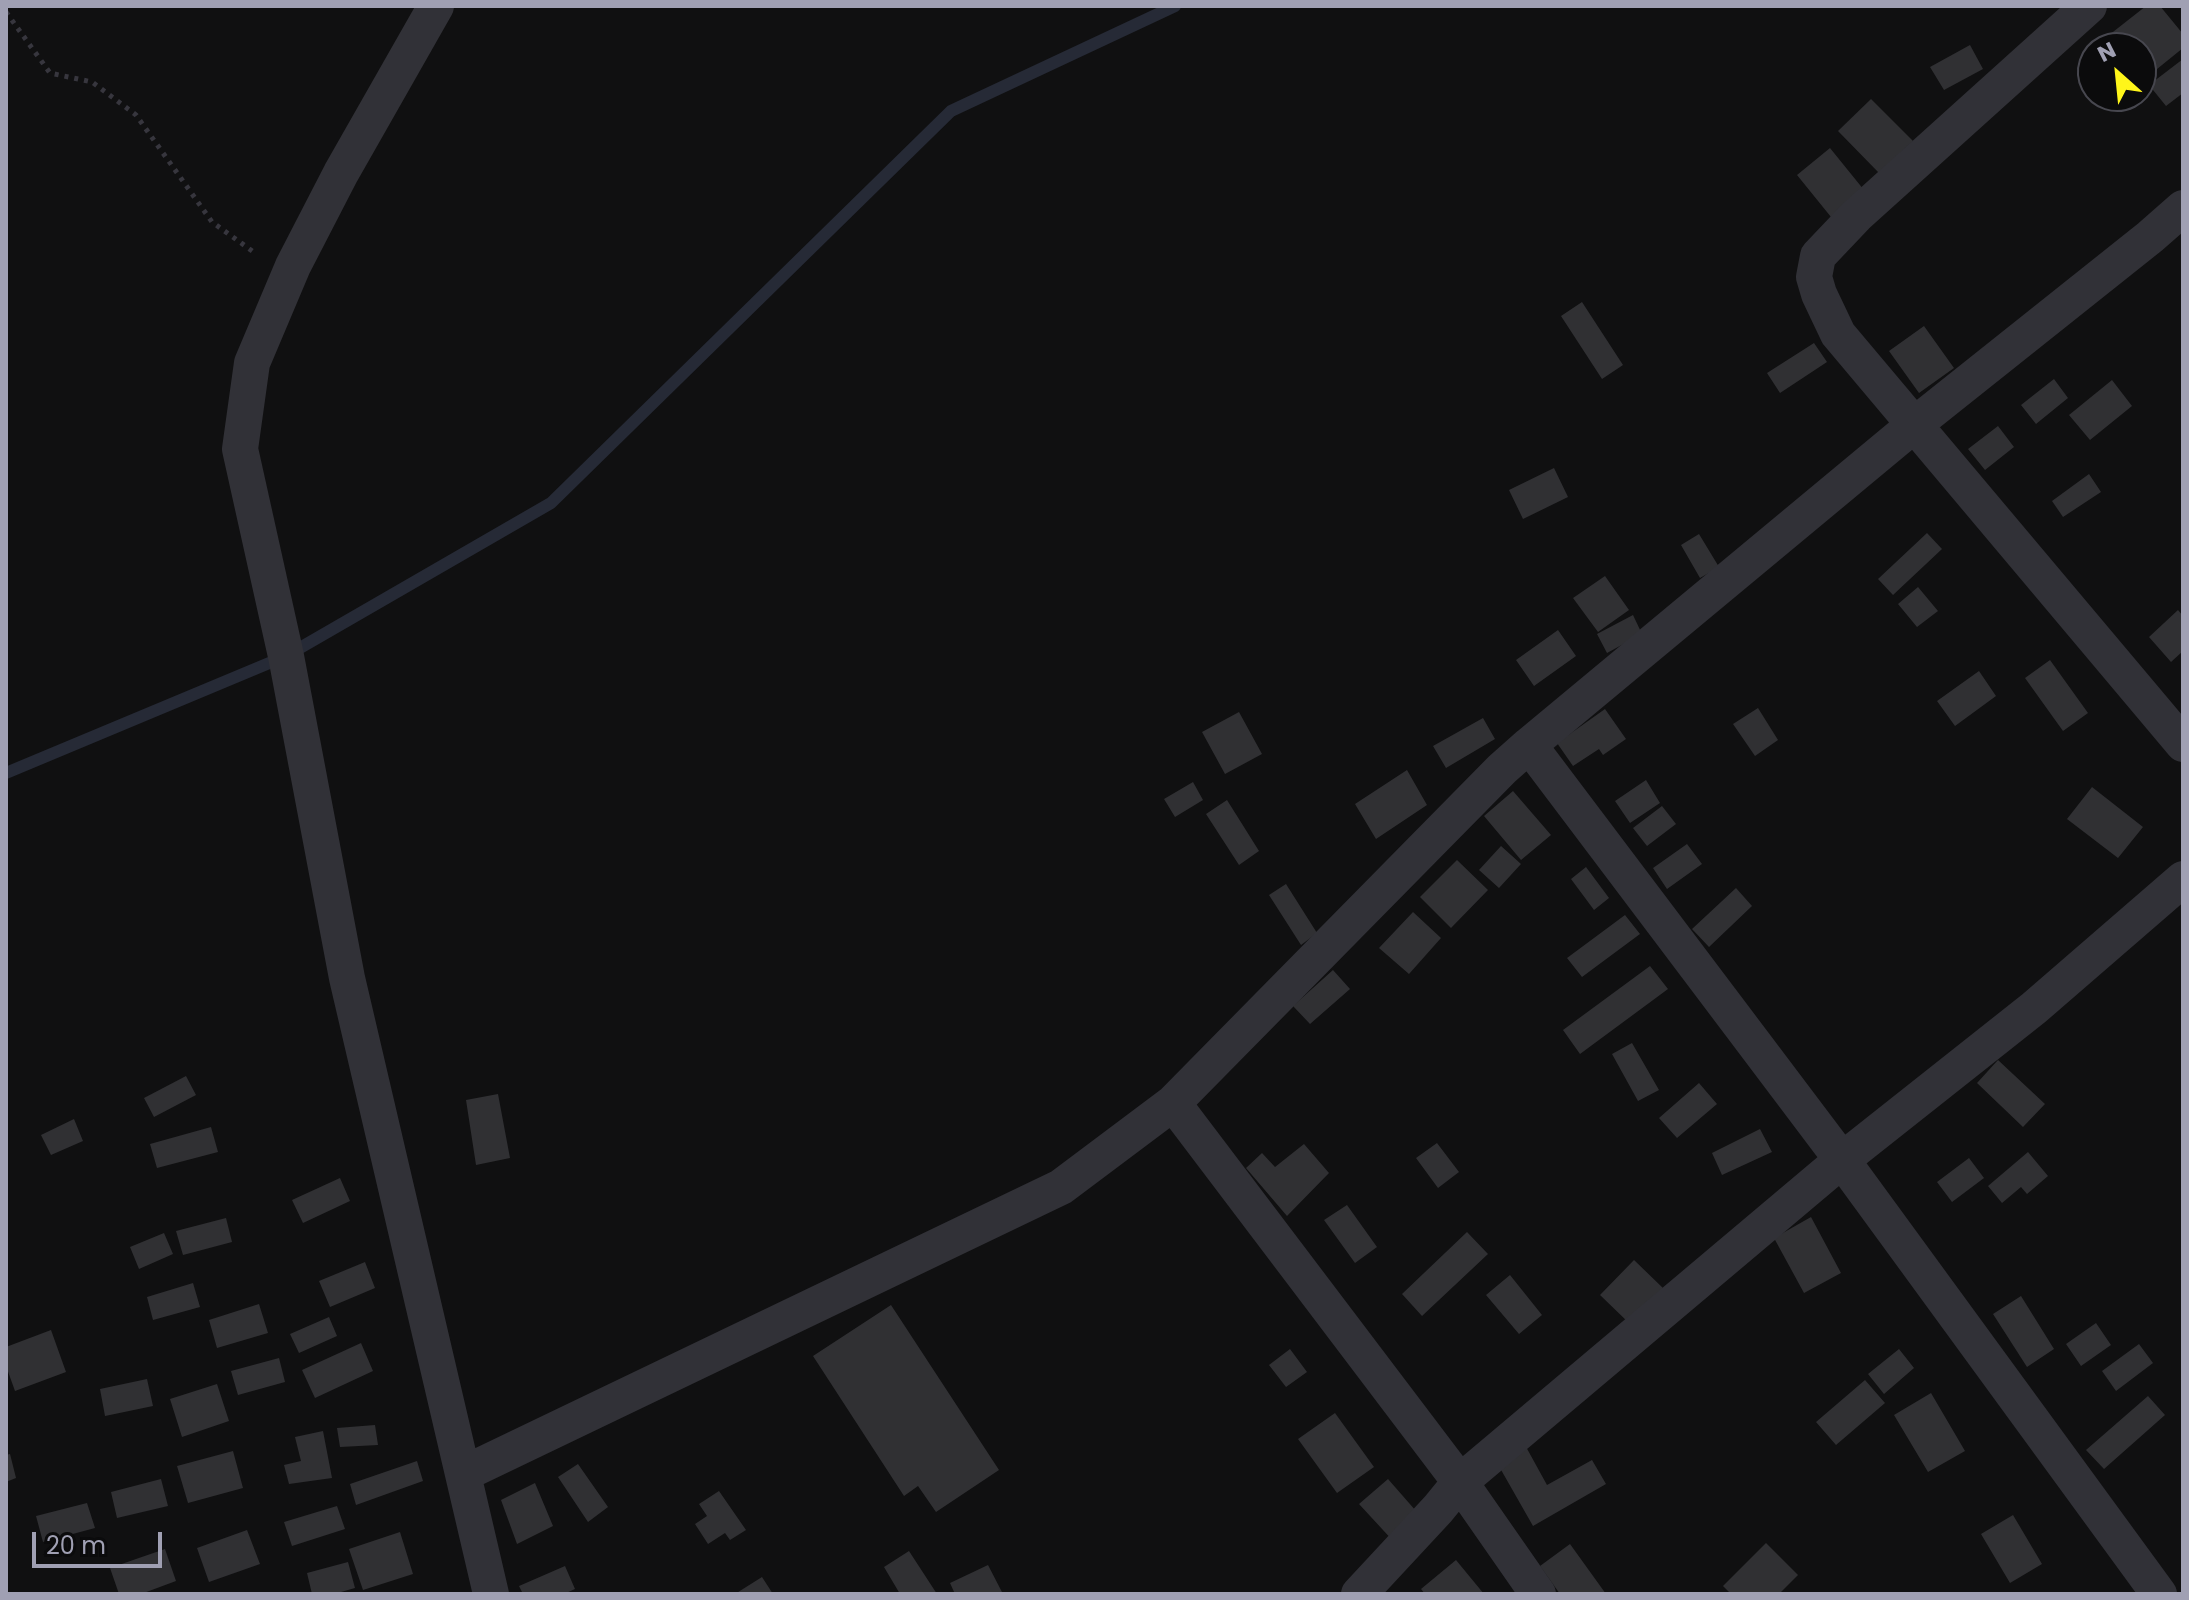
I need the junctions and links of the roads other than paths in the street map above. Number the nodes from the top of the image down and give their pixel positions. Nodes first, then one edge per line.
1 (436, 6) edge
2 (2089, 6) edge
3 (2183, 208) edge
4 (1914, 425) junction
5 (2183, 744) edge
6 (1529, 745) junction
7 (2183, 879) edge
8 (1173, 1103) junction
9 (1842, 1160) junction
10 (463, 1474) junction
11 (1460, 1482) junction
12 (491, 1594) edge
13 (1359, 1594) edge
14 (1538, 1594) edge
15 (2159, 1594) edge

1 - 10 street
2 - 4 street
3 - 4 street
4 - 5 street
4 - 6 street
6 - 8 street
6 - 9 street
7 - 9 street
8 - 10 street
8 - 11 street
9 - 11 street
9 - 15 street
10 - 12 street
11 - 13 street
11 - 14 street

